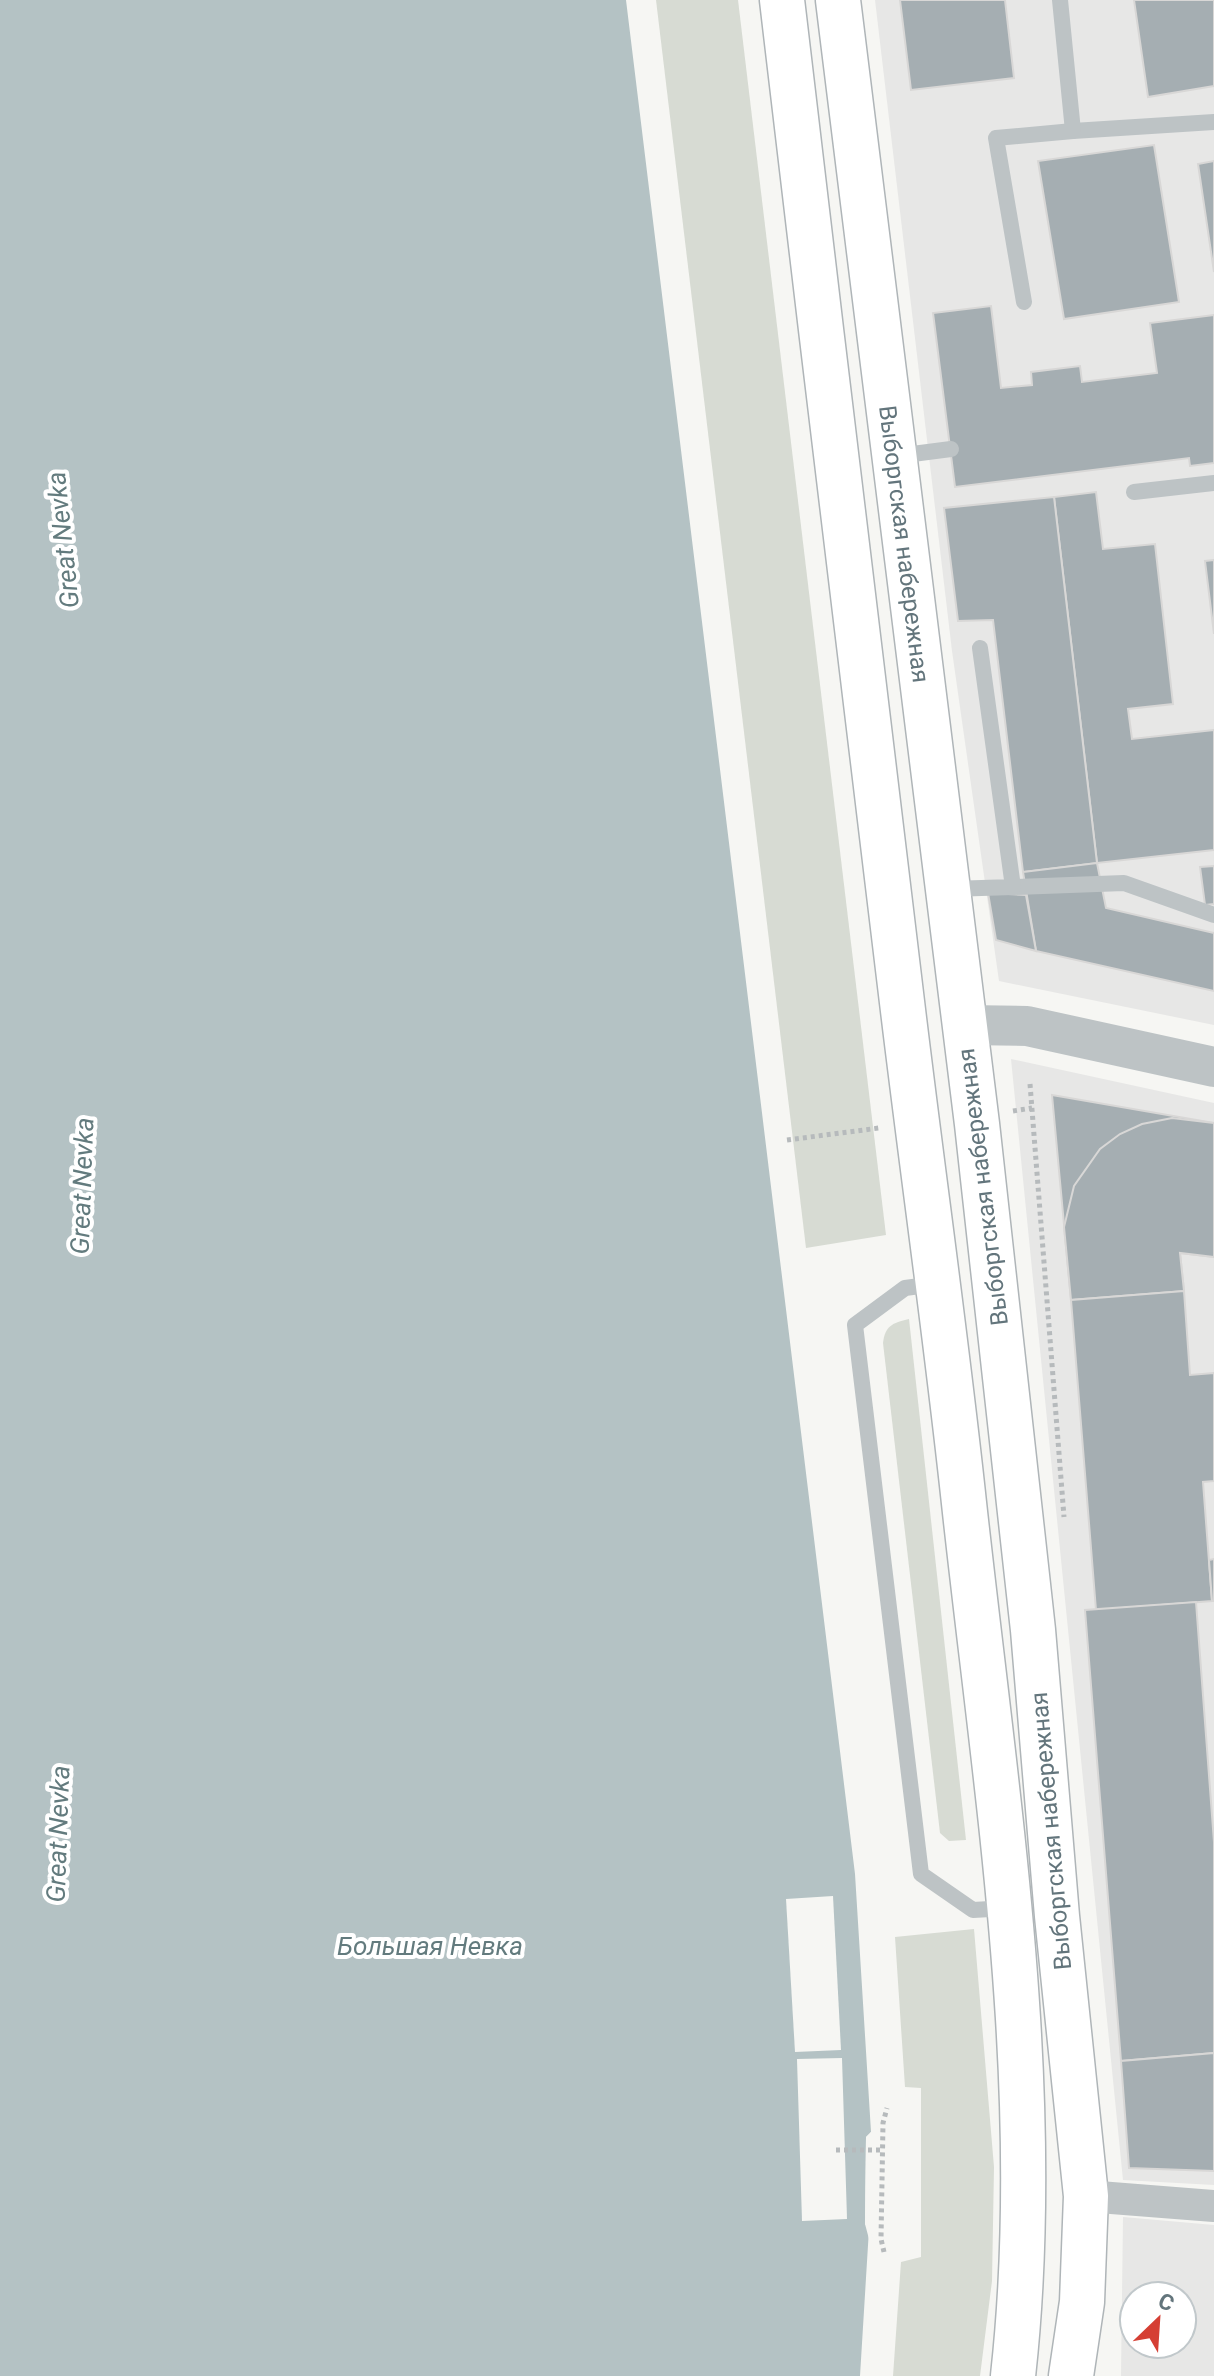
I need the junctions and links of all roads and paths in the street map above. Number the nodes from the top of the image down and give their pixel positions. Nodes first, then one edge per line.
1 (782, 0) edge
2 (838, 0) edge
3 (1060, 0) edge
4 (1214, 122) edge
5 (1073, 131) junction
6 (1024, 302) dead end
7 (951, 449) dead end
8 (892, 457) junction
9 (1214, 483) edge
10 (1134, 492) dead end
11 (980, 648) dead end
12 (1013, 887) junction
13 (948, 889) junction
14 (1214, 915) edge
15 (965, 1025) junction
16 (1214, 1067) edge
17 (1032, 1108) dead end
18 (1008, 1111) dead end
19 (892, 1126) dead end
20 (787, 1140) dead end
21 (941, 1283) junction
22 (1008, 1908) junction
23 (887, 2108) dead end
24 (836, 2150) dead end
25 (883, 2150) junction
26 (1086, 2196) junction
27 (1214, 2206) edge
28 (884, 2252) dead end
29 (1082, 2302) junction
30 (1013, 2376) edge
31 (1071, 2376) edge
32 (1090, 2376) edge

1 - 21 main road, Выборгская набережная
2 - 8 main road, Выборгская набережная
3 - 5 lane
4 - 5 lane
5 - 6 lane
7 - 8 lane
8 - 13 main road, Выборгская набережная
9 - 10 lane
11 - 12 lane
12 - 13 lane
12 - 14 lane
13 - 15 main road, Выборгская набережная
15 - 16 street
15 - 26 main road, Выборгская набережная
17 - 18 path
19 - 20 path
21 - 22 main road, Выборгская набережная
21 - 22 lane
22 - 30 main road, Выборгская набережная
23 - 25 path
24 - 25 path
25 - 28 path
26 - 27 street
26 - 29 main road, Выборгская набережная
29 - 31 main road, Выборгская набережная
29 - 32 street

